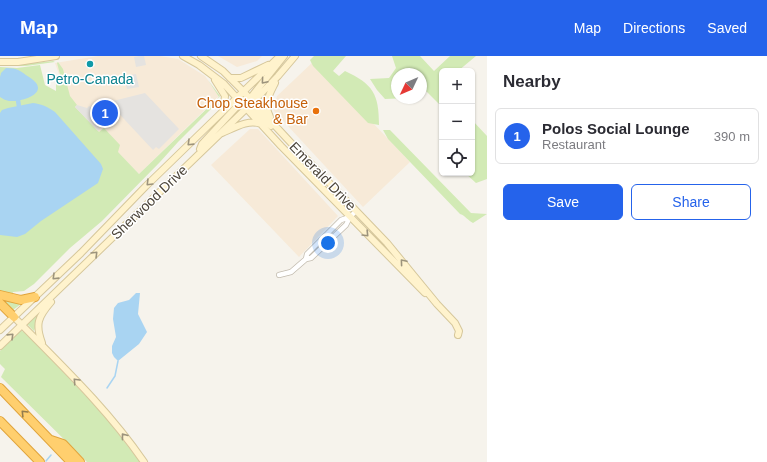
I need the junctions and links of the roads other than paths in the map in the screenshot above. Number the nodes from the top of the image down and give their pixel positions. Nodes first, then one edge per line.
1 (56, 56) edge
2 (183, 56) edge
3 (201, 56) edge
4 (284, 56) edge
5 (295, 56) edge
6 (278, 58) edge
7 (0, 62) edge
8 (199, 65) junction
9 (278, 76) junction
10 (230, 78) junction
11 (244, 91) junction
12 (246, 102) junction
13 (223, 111) junction
14 (261, 124) junction
15 (275, 125) junction
16 (219, 134) junction
17 (293, 145) junction
18 (198, 154) junction
19 (356, 211) junction
20 (350, 217) junction
21 (279, 275) dead end
22 (68, 281) junction
23 (0, 295) edge
24 (35, 297) junction
25 (0, 303) edge
26 (437, 304) junction
27 (14, 317) junction
28 (22, 325) junction
29 (0, 330) edge
30 (458, 335) dead end
31 (0, 346) edge
32 (44, 347) junction
33 (0, 388) edge
34 (0, 421) edge
35 (48, 438) junction
36 (40, 462) edge
37 (71, 462) edge
38 (80, 462) edge
39 (144, 462) edge

1 - 7 main road
2 - 8 main road, Emerald Drive
3 - 10 main road, Emerald Drive
4 -> 12 main road
5 - 9 main road, Sherwood Drive
6 - 10 main road
6 - 11 main road, Sherwood Drive
8 - 12 main road, Emerald Drive
8 - 13 main road
9 - 12 main road, Sherwood Drive
9 - 15 main road
10 - 11 main road, Emerald Drive
11 - 12 main road, Sherwood Drive
11 - 12 main road, Emerald Drive
12 - 13 main road, Sherwood Drive
12 - 14 main road, Emerald Drive
12 - 15 main road, Emerald Drive
12 - 16 main road, Sherwood Drive
12 - 17 main road
12 - 18 main road
13 -> 24 main road, Sherwood Drive
14 - 16 main road
14 - 20 main road, Emerald Drive
15 - 17 main road, Emerald Drive
16 - 18 main road, Sherwood Drive
17 - 19 main road, Emerald Drive
22 -> 18 main road, Sherwood Drive
19 - 20 street
26 -> 19 main road, Emerald Drive
20 - 21 street
20 -> 26 main road, Emerald Drive
22 - 28 main road, Sherwood Drive
22 - 32 main road
23 - 24 highway
24 - 27 main road, Sherwood Drive
25 - 27 highway
26 - 30 main road, Emerald Drive
27 - 28 main road
27 - 29 main road, Sherwood Drive
31 -> 28 main road, Sherwood Drive
28 - 32 main road
39 -> 32 main road
35 -> 33 highway
34 - 36 highway
35 - 37 highway
35 - 38 highway

